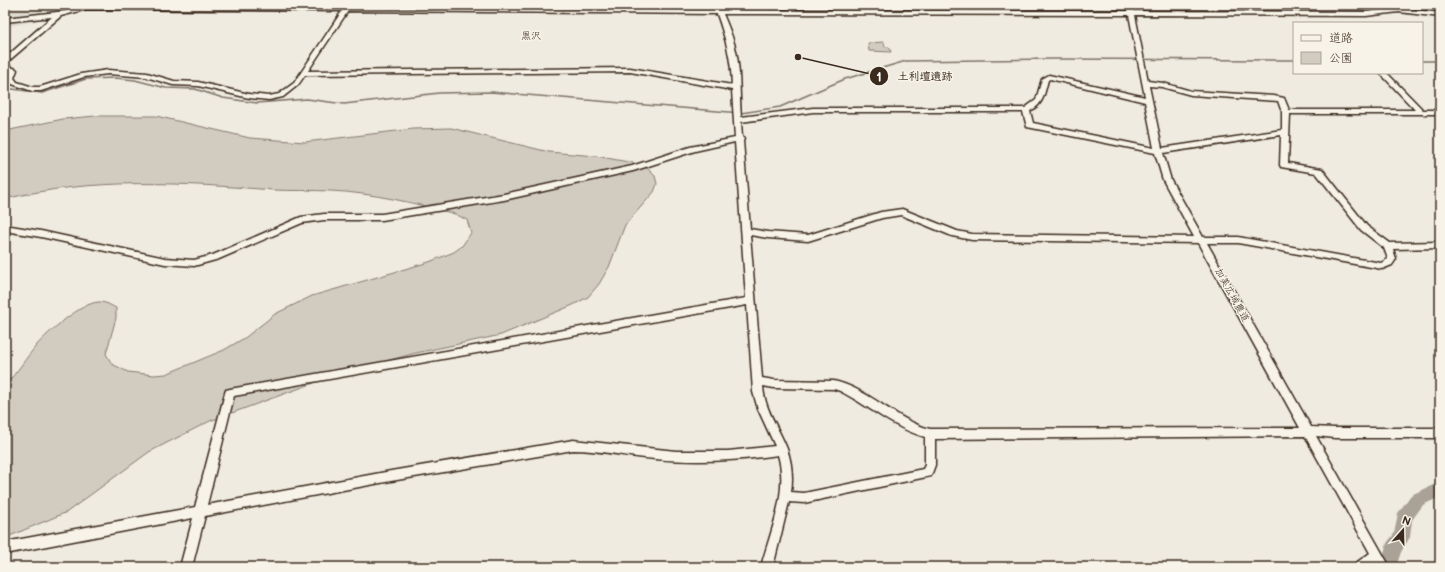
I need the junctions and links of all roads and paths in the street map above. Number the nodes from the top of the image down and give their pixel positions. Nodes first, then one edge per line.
1 (995, 5) edge
2 (1130, 5) edge
3 (90, 6) edge
4 (348, 7) edge
5 (718, 8) edge
6 (860, 8) edge
7 (996, 12) junction
8 (1132, 13) junction
9 (59, 14) junction
10 (1326, 14) junction
11 (1440, 15) edge
12 (5, 20) edge
13 (1333, 22) edge
14 (5, 62) edge
15 (5, 67) edge
16 (305, 73) junction
17 (1384, 74) edge
18 (1145, 83) junction
19 (737, 88) junction
20 (1148, 100) junction
21 (1026, 110) junction
22 (1286, 112) junction
23 (1421, 112) junction
24 (1440, 112) edge
25 (738, 116) junction
26 (1285, 132) junction
27 (740, 139) junction
28 (1158, 151) junction
29 (5, 228) edge
30 (747, 231) junction
31 (1201, 240) junction
32 (1440, 245) edge
33 (1388, 246) junction
34 (751, 301) junction
35 (757, 381) junction
36 (1309, 432) junction
37 (930, 434) junction
38 (1440, 434) edge
39 (781, 450) junction
40 (785, 497) junction
41 (200, 512) junction
42 (5, 548) edge
43 (1380, 560) edge
44 (186, 567) edge
45 (767, 567) edge
46 (1360, 567) edge

1 - 7 street
2 - 8 street, 加美広域農道
3 - 4 street
3 - 9 street
4 - 5 street
4 - 16 street
5 - 6 street
5 - 19 street
6 - 7 street
7 - 8 street
8 - 10 street
8 - 18 street, 加美広域農道
9 - 12 street
9 - 14 street
10 - 11 street
10 - 13 street
15 - 16 street
16 - 19 street
17 - 23 street
18 - 20 street, 加美広域農道
18 - 22 street
19 - 25 street
20 - 21 street
20 - 28 street, 加美広域農道
21 - 25 street
21 - 28 street
22 - 23 street
22 - 26 street
23 - 24 street
25 - 27 street
26 - 28 street
26 - 33 street
27 - 29 street
27 - 30 street
28 - 31 street, 加美広域農道
30 - 31 street
30 - 34 street
31 - 33 street
31 - 36 street, 加美広域農道
32 - 33 street
34 - 35 street
34 - 41 street
35 - 37 street
35 - 39 street
36 - 37 street
36 - 38 street
36 - 43 street, 加美広域農道
37 - 40 street
39 - 40 street
39 - 41 street
40 - 45 street
41 - 42 street
41 - 44 street
43 - 46 street

